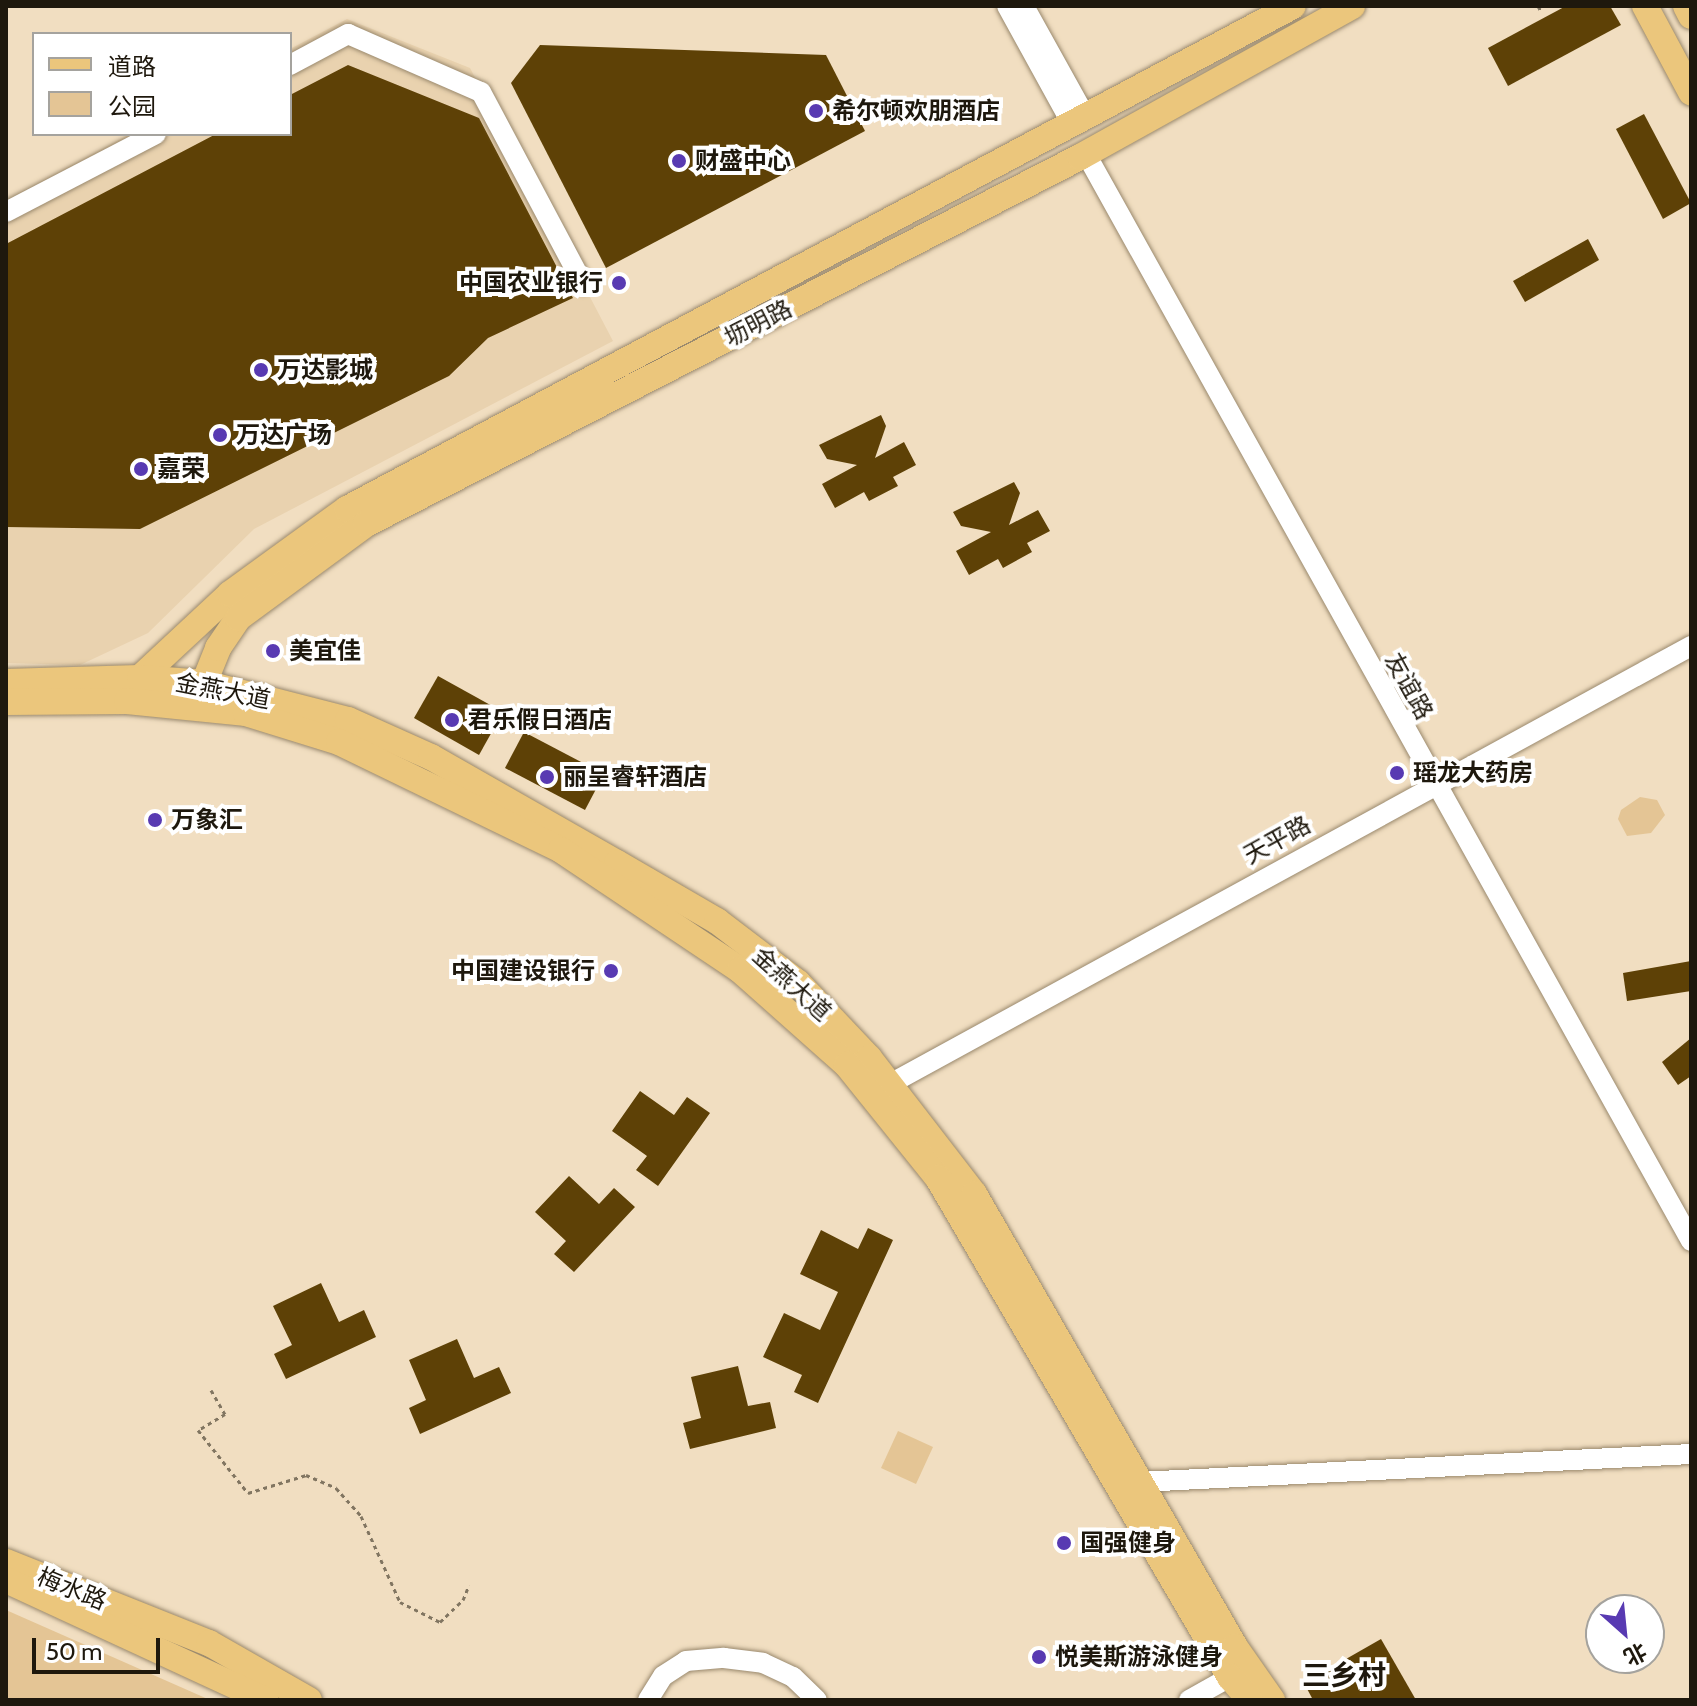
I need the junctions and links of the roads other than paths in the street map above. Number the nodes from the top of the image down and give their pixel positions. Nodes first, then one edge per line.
1 (1007, 6) edge
2 (1024, 6) edge
3 (1293, 6) edge
4 (1352, 6) edge
5 (1645, 6) edge
6 (1686, 6) edge
7 (1691, 16) edge
8 (292, 64) edge
9 (1691, 92) edge
10 (1080, 122) junction
11 (152, 136) edge
12 (1086, 154) junction
13 (6, 212) edge
14 (583, 284) dead end
15 (1691, 646) edge
16 (140, 678) junction
17 (6, 682) edge
18 (204, 683) junction
19 (6, 702) edge
20 (1432, 783) junction
21 (890, 1084) junction
22 (1691, 1241) edge
23 (1691, 1454) edge
24 (1140, 1482) junction
25 (6, 1562) edge
26 (6, 1580) edge
27 (1238, 1692) edge
28 (266, 1700) edge
29 (309, 1700) edge
30 (648, 1700) edge
31 (817, 1700) edge
32 (1189, 1700) edge
33 (1272, 1700) edge

1 - 10 street
2 - 10 street
3 - 10 main road, 坜明路
4 - 12 main road, 坜明路
5 - 9 main road
6 - 7 main road
8 - 14 street
10 - 16 main road, 坜明路
11 - 13 street
12 - 18 main road, 坜明路
12 - 20 street, 友谊路
15 - 20 street, 天平路
16 - 17 main road, 金燕大道
16 - 18 main road, 金燕大道
18 - 21 main road, 金燕大道
19 - 27 main road, 金燕大道
20 - 21 street, 天平路
20 - 22 street, 友谊路
21 - 24 main road, 金燕大道
23 - 24 street
24 - 33 main road, 金燕大道
25 - 29 main road, 梅水路
26 - 28 main road, 梅水路
27 - 32 street
30 - 31 street

